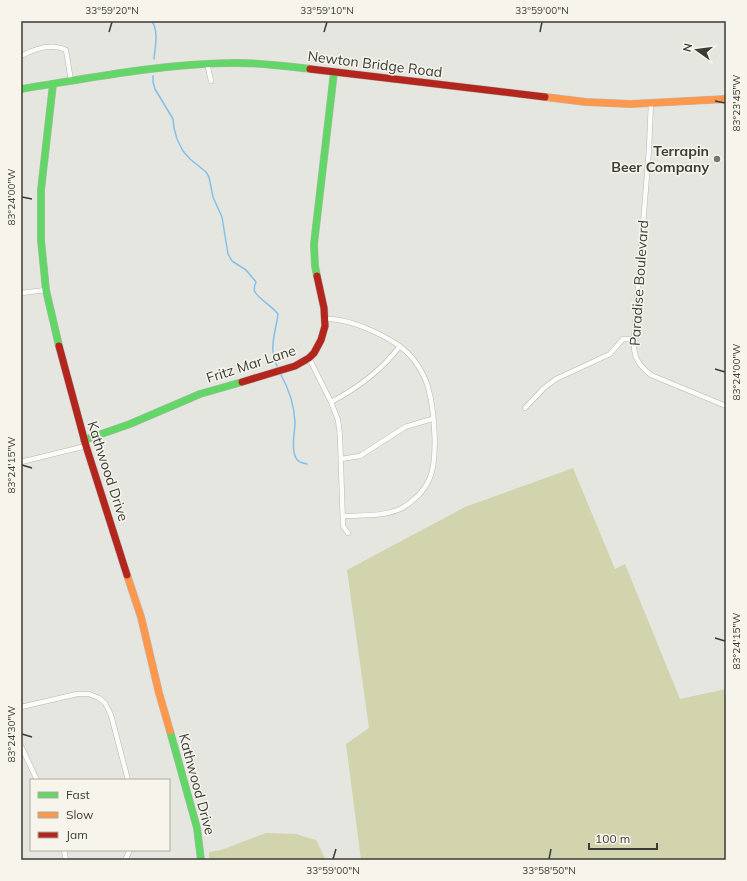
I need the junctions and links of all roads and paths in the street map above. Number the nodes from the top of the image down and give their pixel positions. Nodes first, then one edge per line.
1 (21, 56) edge
2 (207, 63) junction
3 (334, 72) junction
4 (211, 80) dead end
5 (71, 81) junction
6 (53, 84) junction
7 (21, 89) edge
8 (726, 98) edge
9 (651, 103) junction
10 (46, 290) junction
11 (21, 293) edge
12 (325, 319) junction
13 (634, 339) junction
14 (400, 346) junction
15 (309, 358) junction
16 (331, 402) junction
17 (726, 406) edge
18 (525, 408) dead end
19 (432, 419) junction
20 (85, 443) junction
21 (341, 459) junction
22 (21, 462) edge
23 (343, 516) junction
24 (348, 533) dead end
25 (21, 707) edge
26 (21, 746) edge
27 (37, 779) edge
28 (128, 779) edge
29 (130, 851) edge
30 (125, 860) edge
31 (200, 860) edge

1 - 5 street
2 - 3 street, Newton Bridge Road
2 - 4 street
2 - 5 street, Newton Bridge Road
3 - 9 street, Newton Bridge Road
3 - 12 street, Fritz Mar Lane
5 - 6 street, Newton Bridge Road
6 - 7 street, Newton Bridge Road
6 - 10 street, Kathwood Drive
8 - 9 street, Newton Bridge Road
9 - 13 street, Paradise Boulevard
10 - 11 street
10 - 20 street, Kathwood Drive
12 - 14 street
12 - 15 street, Fritz Mar Lane
13 - 17 street, Paradise Boulevard
13 - 18 street
14 - 16 street
14 - 19 street
15 - 16 street
15 - 20 street, Fritz Mar Lane
16 - 21 street
19 - 21 street
19 - 23 street
20 - 22 street
20 - 31 street, Kathwood Drive
21 - 23 street
23 - 24 street
25 - 28 street
26 - 27 street
29 - 30 street

